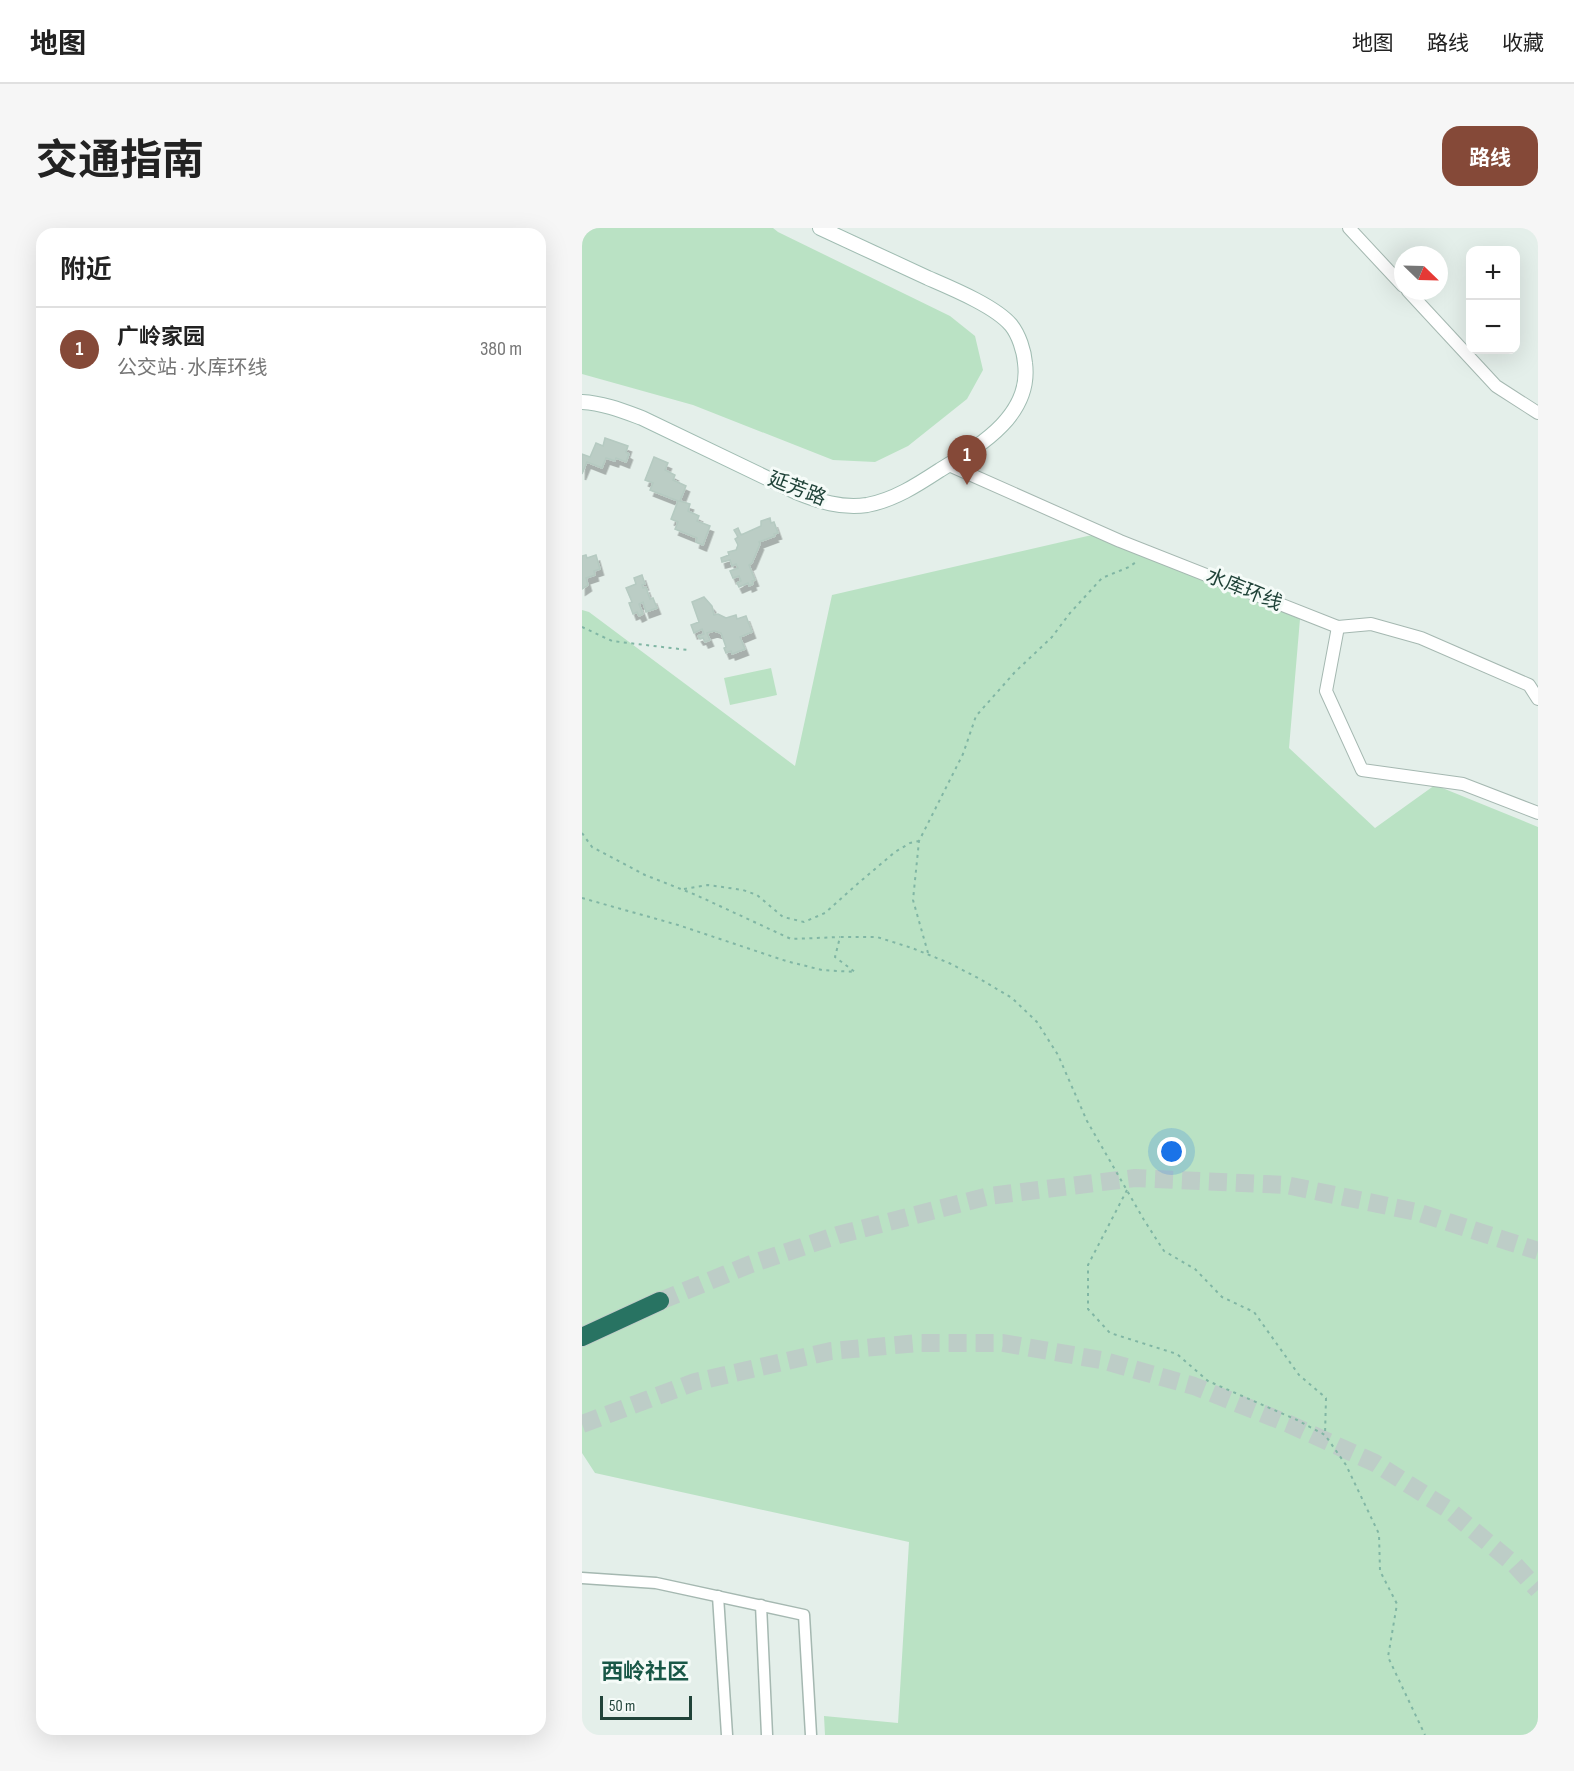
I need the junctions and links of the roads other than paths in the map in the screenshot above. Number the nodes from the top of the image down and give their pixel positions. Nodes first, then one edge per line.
1 (820, 228) edge
2 (1349, 228) edge
3 (1394, 276) edge
4 (1416, 300) edge
5 (582, 402) edge
6 (1538, 413) edge
7 (949, 465) junction
8 (1338, 627) junction
9 (1538, 699) edge
10 (1538, 813) edge
11 (660, 1301) tunnel mouth
12 (582, 1337) edge
13 (582, 1578) edge
14 (718, 1596) junction
15 (762, 1605) junction
16 (727, 1735) edge
17 (767, 1735) edge
18 (811, 1735) edge

1 - 7 main road, 延芳路
2 - 3 street
4 - 6 street
5 - 7 main road, 延芳路
7 - 8 street, 水库环线
8 - 9 street, 水库环线
8 - 10 street
11 - 12 highway
13 - 14 street
14 - 15 street
14 - 16 street
15 - 17 street
15 - 18 street

